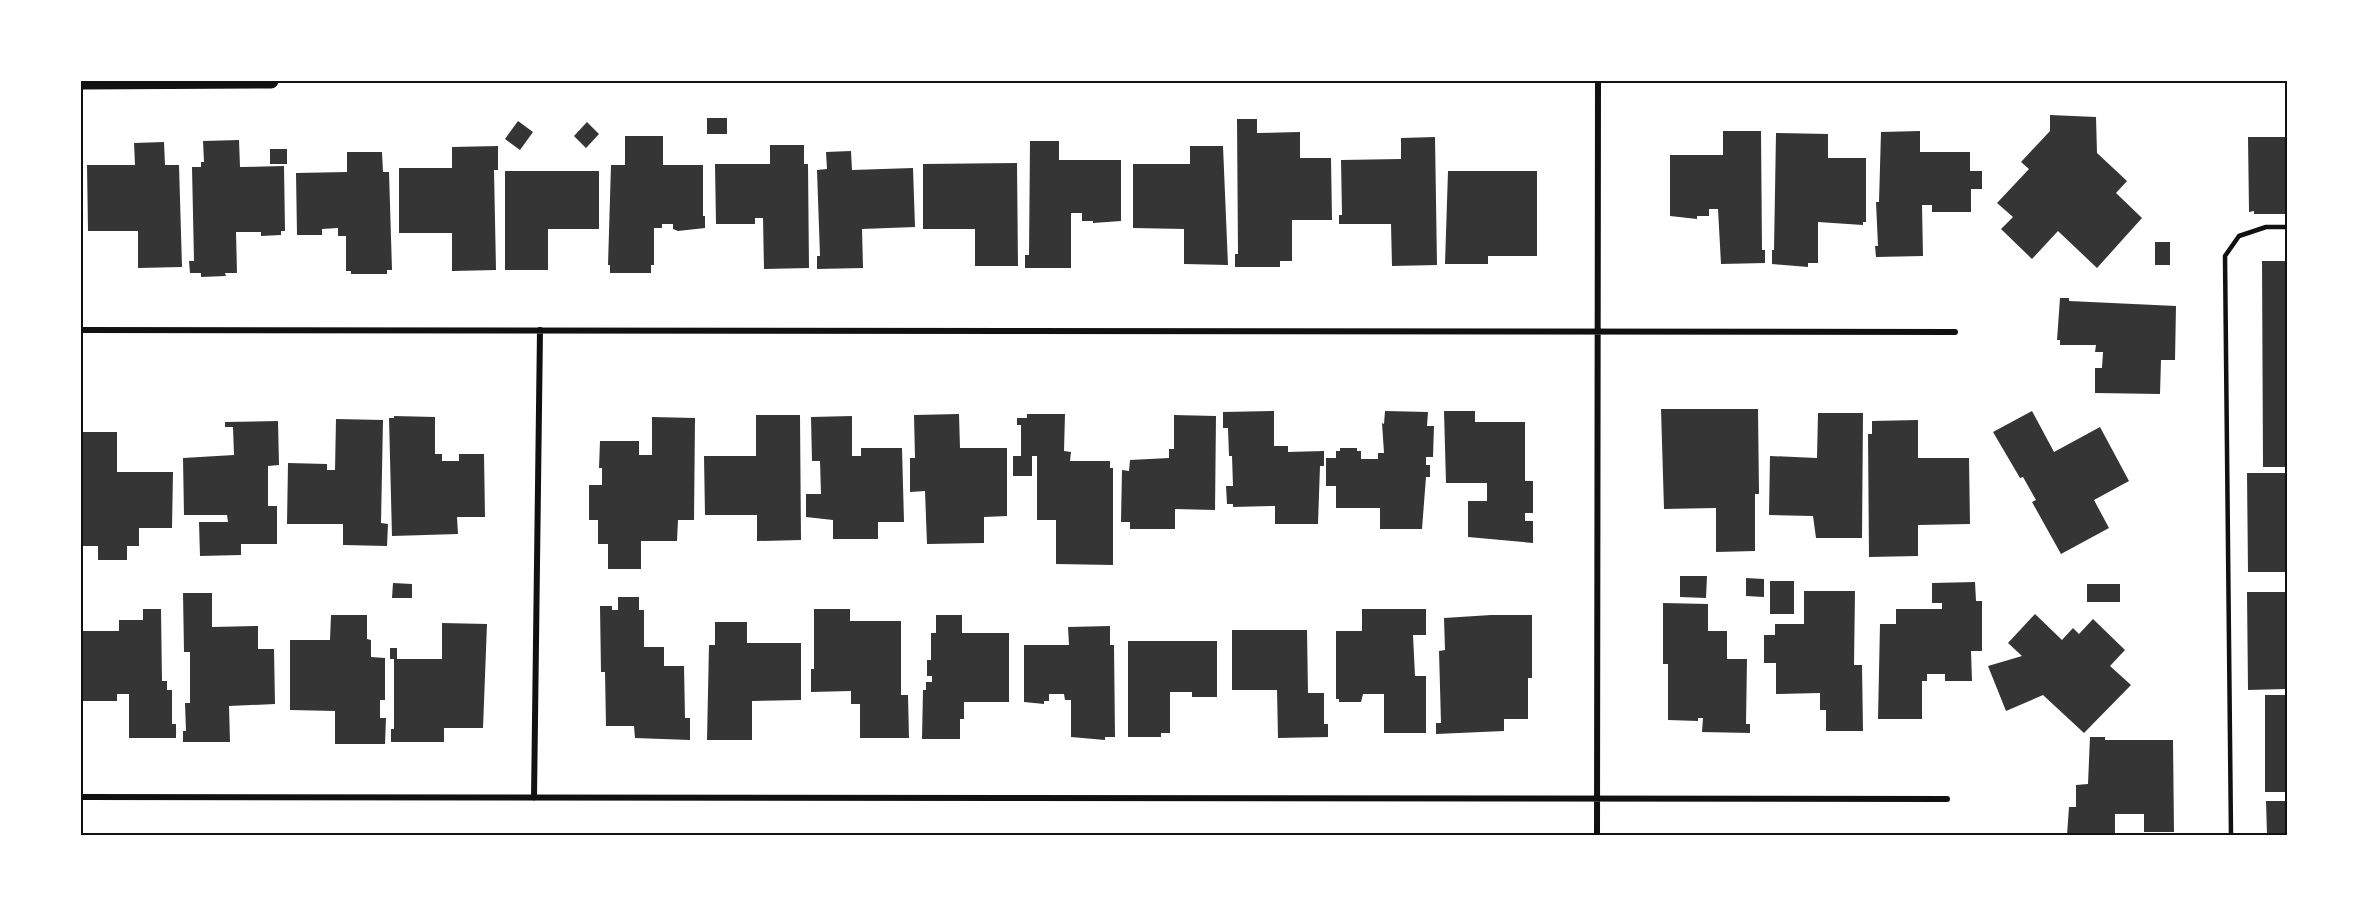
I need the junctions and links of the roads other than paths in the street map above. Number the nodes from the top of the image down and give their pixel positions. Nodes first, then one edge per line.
1 (271, 81) edge
2 (1598, 81) edge
3 (81, 82) edge
4 (2287, 227) edge
5 (81, 330) edge
6 (540, 330) junction
7 (1597, 331) junction
8 (1955, 332) dead end
9 (81, 797) edge
10 (534, 798) junction
11 (1597, 799) junction
12 (1947, 799) dead end
13 (1597, 835) edge
14 (2231, 835) edge

1 - 3 main road
2 - 7 street
4 - 14 lane
5 - 6 street
6 - 7 street
6 - 10 street
7 - 8 street
7 - 11 street
9 - 10 street
10 - 11 street
11 - 12 street
11 - 13 street

